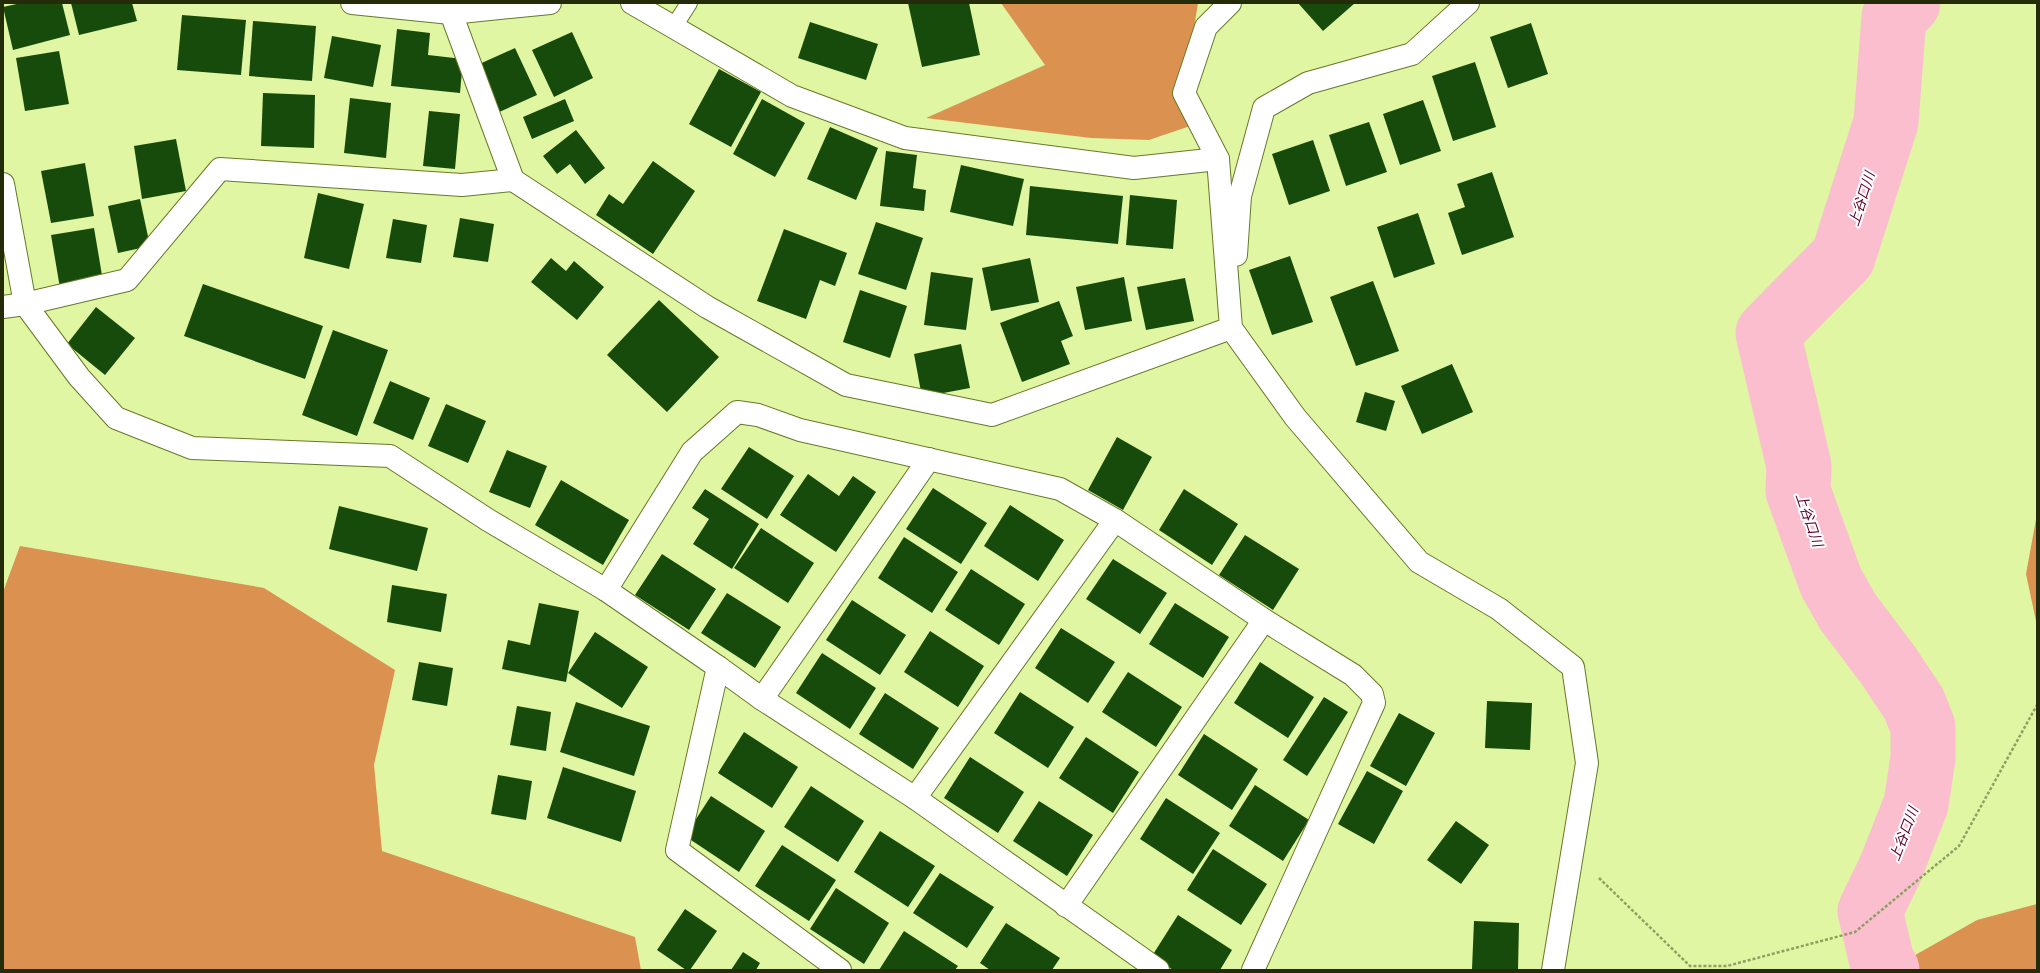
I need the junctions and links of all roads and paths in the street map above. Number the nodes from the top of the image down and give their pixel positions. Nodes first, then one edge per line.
1 (352, 3) edge
2 (550, 3) edge
3 (632, 3) edge
4 (689, 3) edge
5 (1230, 3) edge
6 (1468, 3) edge
7 (452, 8) edge
8 (673, 28) junction
9 (1218, 158) junction
10 (513, 180) junction
11 (3, 184) edge
12 (25, 304) junction
13 (3, 307) edge
14 (1231, 328) junction
15 (929, 459) junction
16 (1115, 520) junction
17 (606, 590) junction
18 (1264, 620) junction
19 (718, 667) junction
20 (762, 699) junction
21 (2037, 705) edge
22 (915, 798) junction
23 (1571, 851) junction
24 (1066, 906) junction
25 (840, 970) edge
26 (1158, 970) edge
27 (1254, 970) edge
28 (1552, 970) edge

1 - 7 street
2 - 7 street
3 - 8 street
4 - 8 lane
5 - 9 street
6 - 14 street
7 - 10 street
8 - 9 street
9 - 14 street
10 - 12 street
10 - 14 street
11 - 12 street
12 - 13 street
12 - 17 street
14 - 23 street
15 - 16 street
15 - 17 street
15 - 20 street
16 - 18 street
16 - 22 street
17 - 19 street
18 - 24 street
18 - 27 street
19 - 20 street
19 - 25 street
20 - 22 street
21 - 23 path
22 - 24 street
23 - 28 street
24 - 26 street

